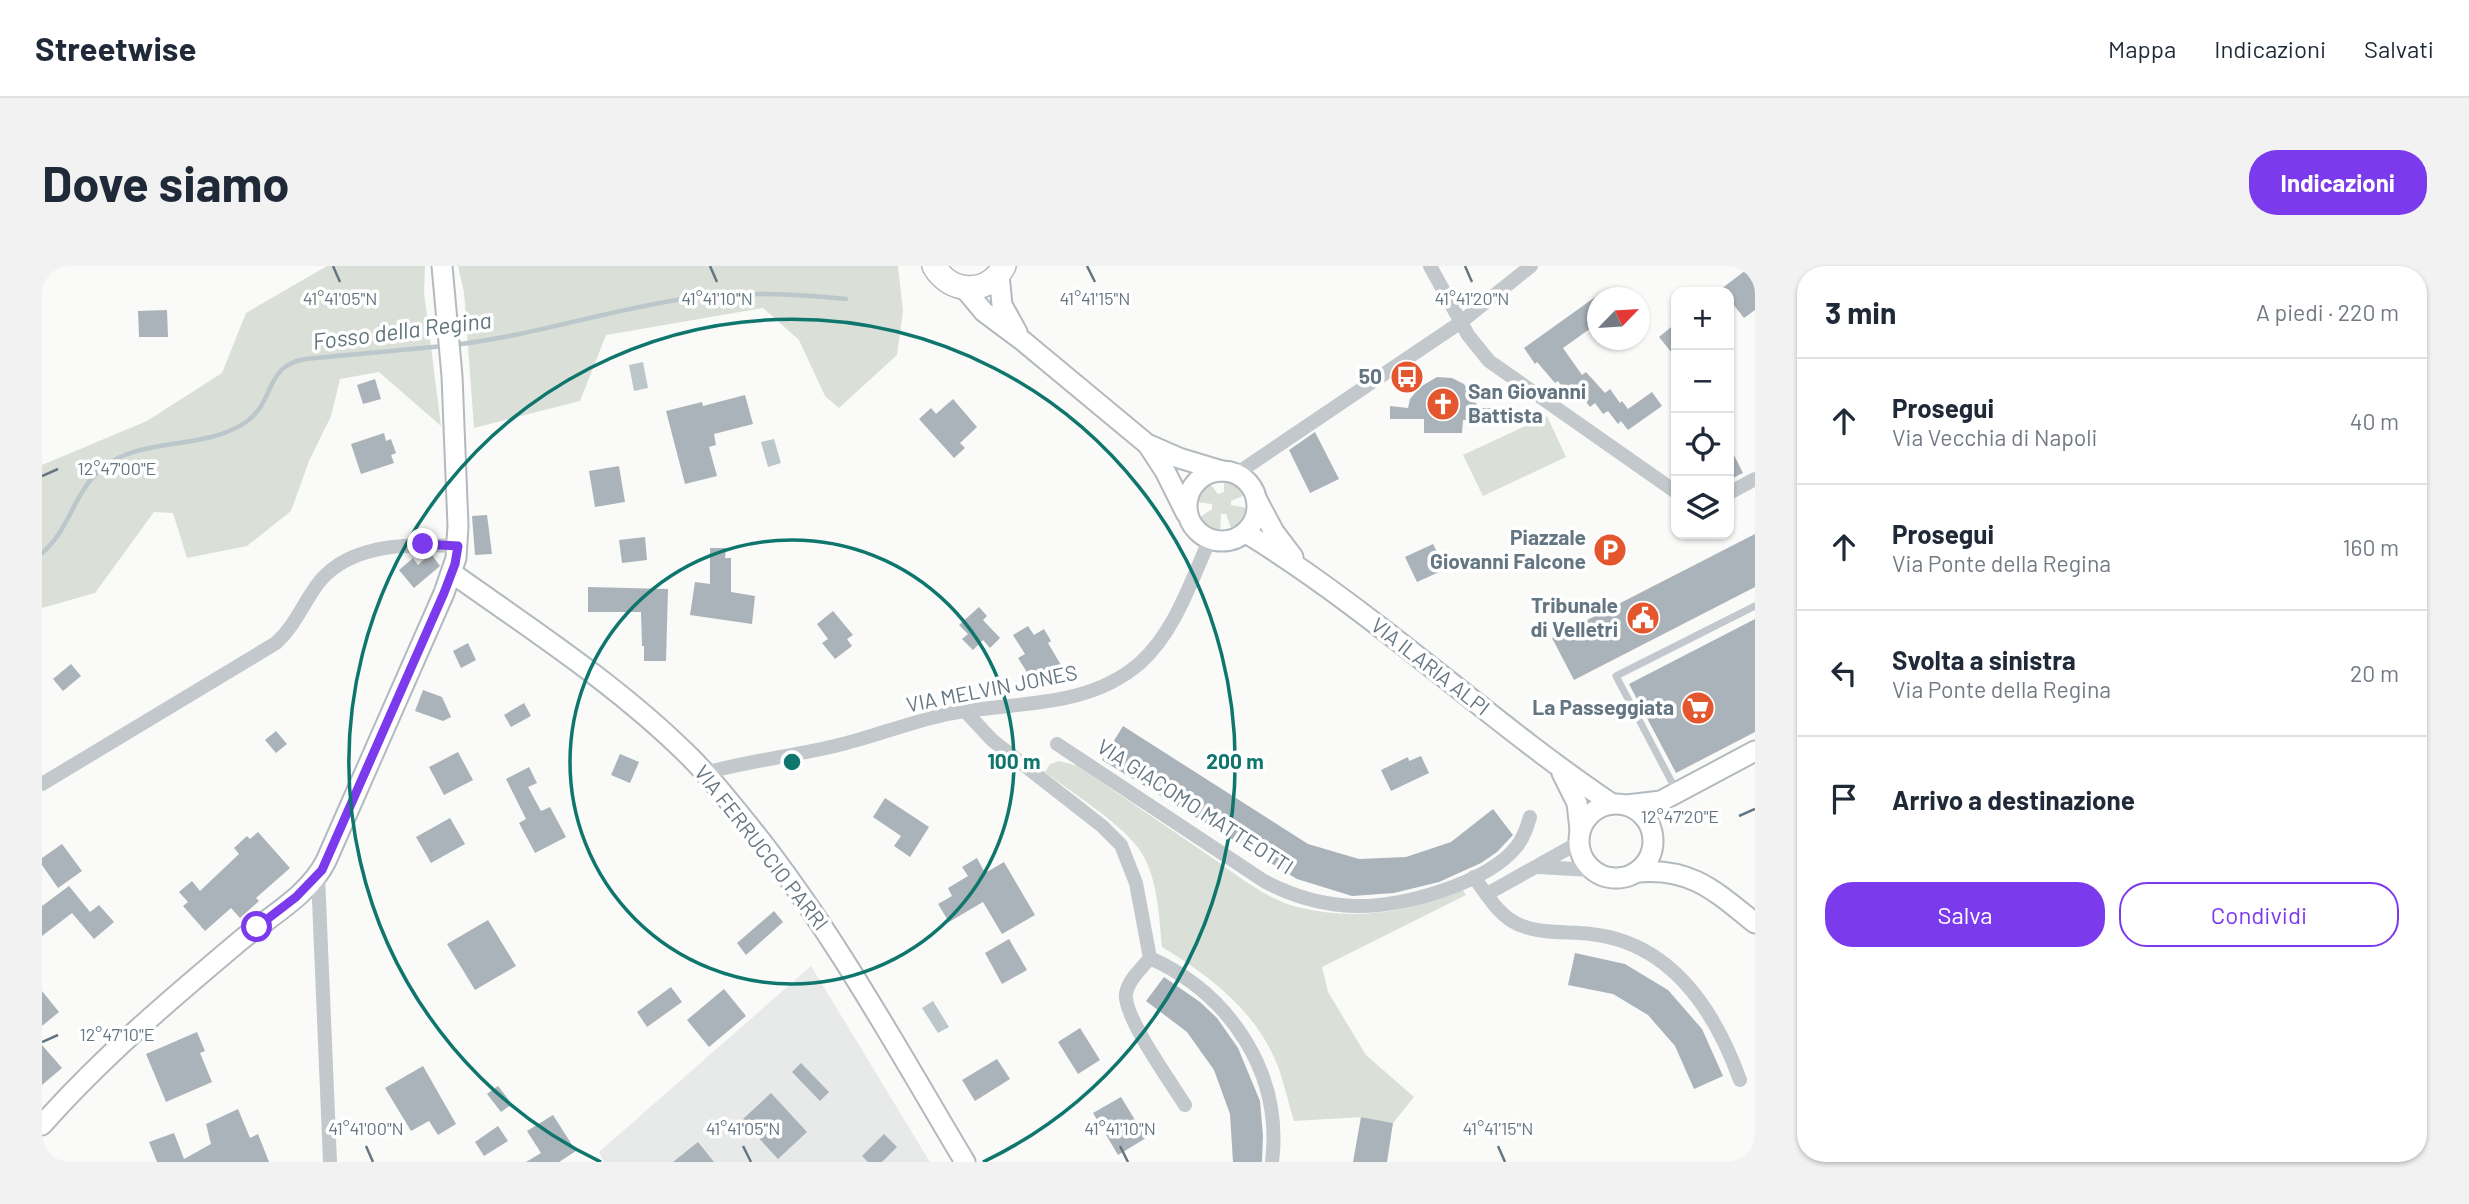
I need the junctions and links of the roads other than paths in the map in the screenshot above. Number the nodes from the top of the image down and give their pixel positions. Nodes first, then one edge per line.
1 (442, 266) edge
2 (934, 266) edge
3 (1430, 266) edge
4 (1531, 266) edge
5 (1001, 270) edge
6 (964, 288) junction
7 (1461, 322) junction
8 (1023, 341) junction
9 (1147, 444) junction
10 (1229, 473) junction
11 (1755, 479) edge
12 (1671, 489) edge
13 (1734, 490) edge
14 (1256, 498) junction
15 (1190, 521) junction
16 (1246, 533) junction
17 (1210, 539) junction
18 (458, 546) junction
19 (1300, 566) junction
20 (452, 573) junction
21 (1755, 606) edge
22 (966, 712) junction
23 (1057, 744) dead end
24 (1755, 751) edge
25 (1560, 769) junction
26 (705, 773) junction
27 (42, 784) edge
28 (1669, 797) junction
29 (1619, 805) junction
30 (1530, 817) dead end
31 (1651, 830) junction
32 (1579, 836) junction
33 (1537, 867) junction
34 (1592, 870) junction
35 (1637, 872) junction
36 (318, 876) junction
37 (1474, 877) junction
38 (1691, 878) junction
39 (1487, 894) junction
40 (1755, 923) edge
41 (1150, 958) junction
42 (1740, 1080) dead end
43 (1185, 1105) dead end
44 (42, 1125) edge
45 (330, 1162) edge
46 (965, 1162) edge
47 (1272, 1162) edge

1 - 18 street
2 - 6 main road
3 - 7 street
4 - 7 street
5 - 6 main road
5 - 8 street
6 - 8 street
7 - 10 street
7 - 12 street
8 - 9 street
9 - 10 street
9 - 15 street
10 - 14 street
10 - 15 street
11 - 13 street
14 - 16 street
14 - 19 street, VIA ILARIA ALPI
15 - 17 street
16 - 17 street
16 - 19 street, VIA ILARIA ALPI
17 - 22 street, VIA MELVIN JONES
18 - 20 street
18 - 27 street
19 - 25 street, VIA ILARIA ALPI
20 - 26 street, VIA FERRUCCIO PARRI
20 - 36 street
21 - 28 lane
22 - 26 street, VIA MELVIN JONES
22 - 41 street
23 - 37 street, VIA GIACOMO MATTEOTTI
24 - 28 street
25 - 29 street, VIA ILARIA ALPI
25 - 32 street, VIA ILARIA ALPI
26 - 46 street, VIA FERRUCCIO PARRI
28 - 29 street
28 - 31 street
29 - 31 street
29 - 32 street
30 - 37 street, VIA GIACOMO MATTEOTTI
31 - 35 street
31 - 38 street
32 - 33 street
32 - 34 street
33 - 34 street
33 - 39 street
34 - 35 street
35 - 38 street
36 - 44 street
36 - 45 street
37 - 39 street
38 - 40 street
39 - 42 street
41 - 43 street
41 - 47 street

